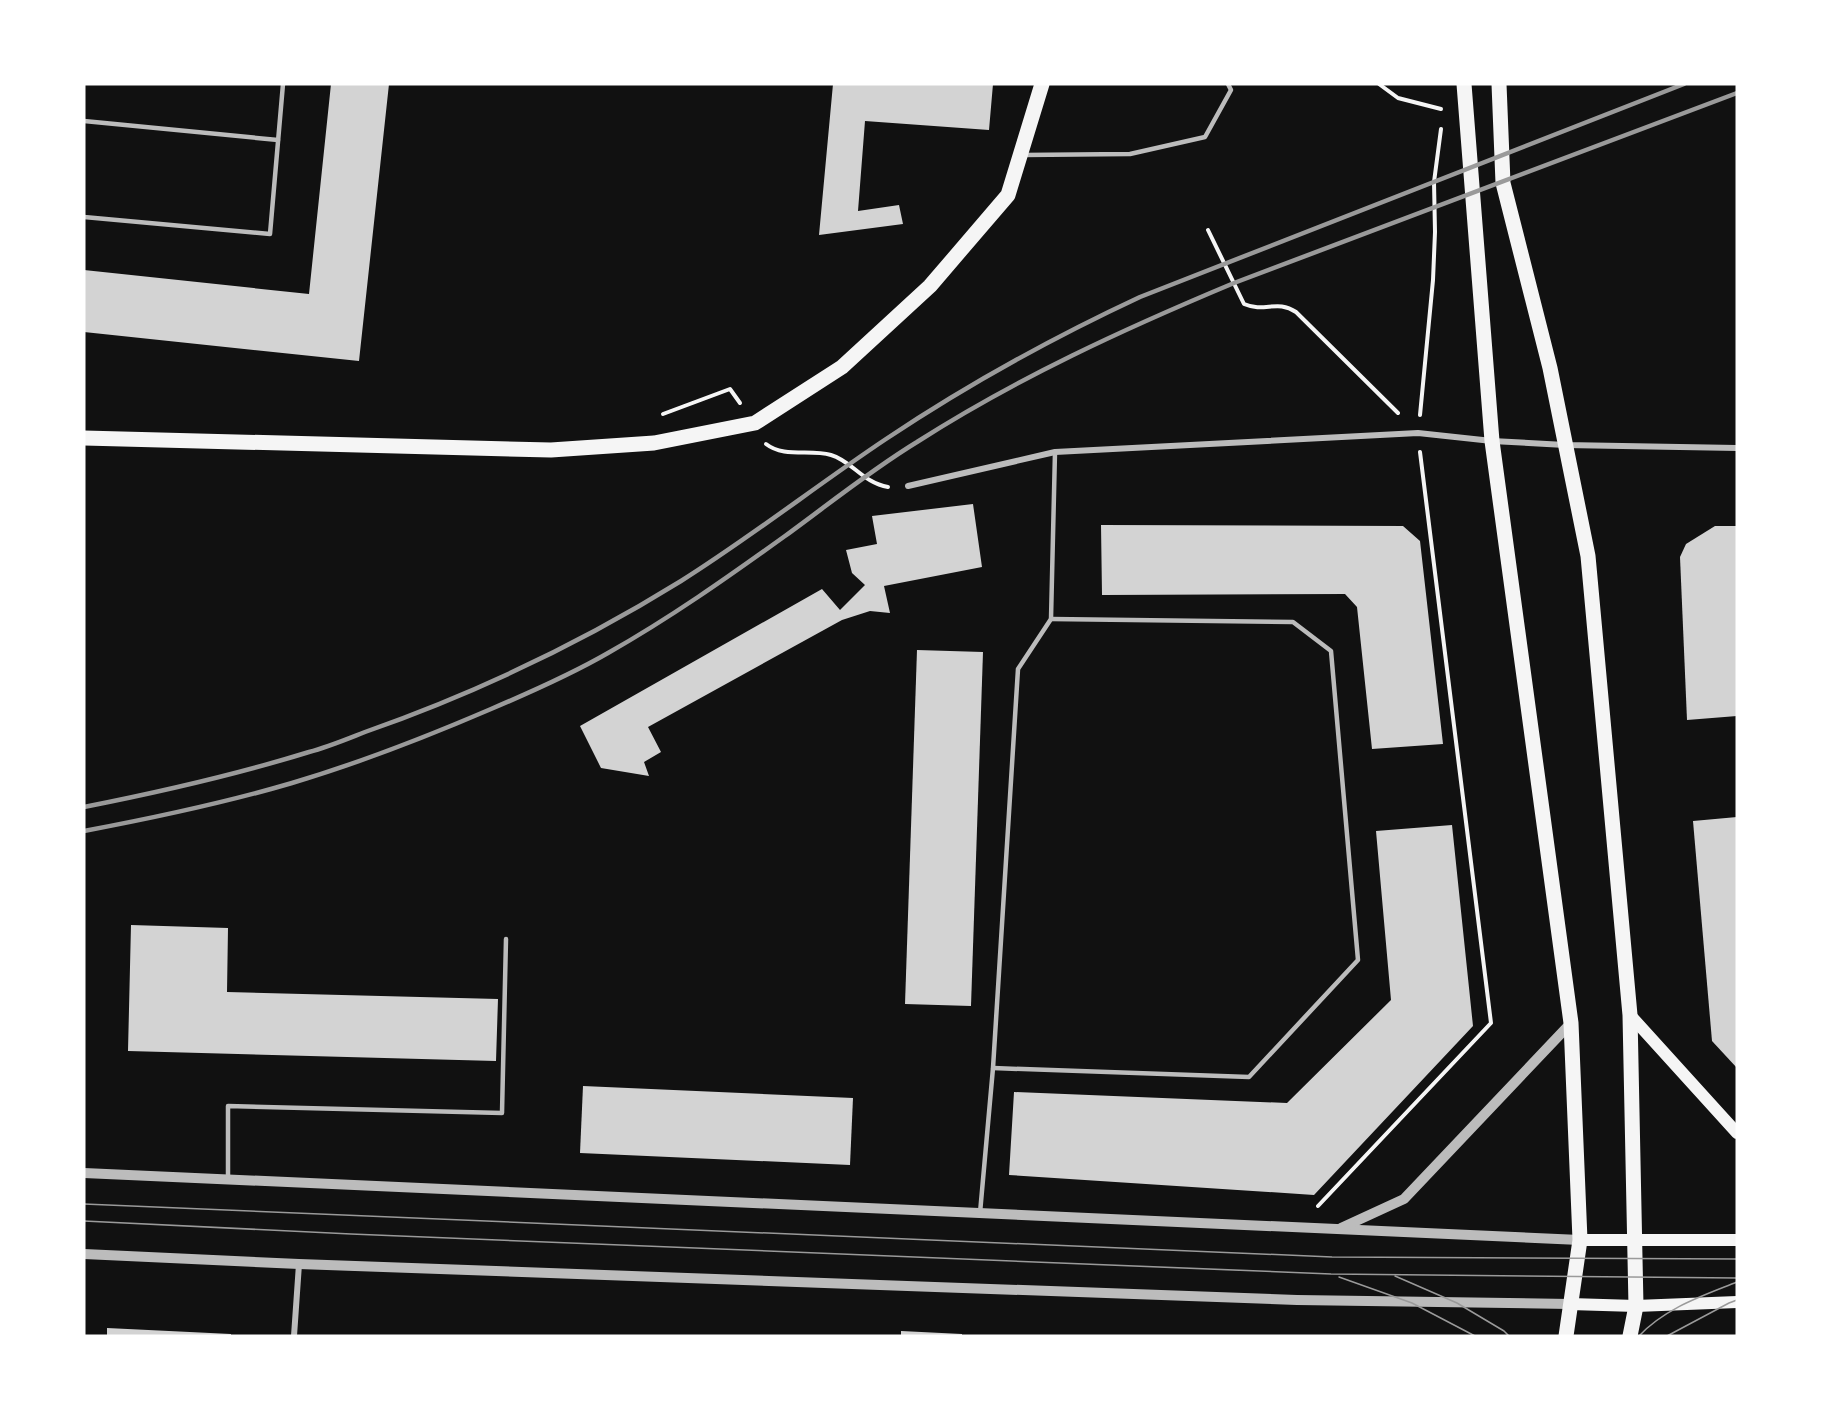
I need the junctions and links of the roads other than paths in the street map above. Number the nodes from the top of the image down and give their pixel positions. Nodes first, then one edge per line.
1 (283, 84) edge
2 (1041, 84) edge
3 (1228, 84) edge
4 (1464, 84) edge
5 (1499, 84) edge
6 (84, 121) edge
7 (278, 140) junction
8 (1020, 155) junction
9 (84, 217) edge
10 (84, 438) edge
11 (1492, 441) junction
12 (1565, 445) junction
13 (1737, 448) edge
14 (1055, 452) junction
15 (908, 486) dead end
16 (1051, 619) junction
17 (507, 939) dead end
18 (1630, 1015) junction
19 (1571, 1023) junction
20 (993, 1068) junction
21 (1737, 1133) edge
22 (84, 1173) edge
23 (228, 1179) junction
24 (980, 1213) junction
25 (1338, 1229) junction
26 (1580, 1240) junction
27 (1635, 1240) junction
28 (1737, 1240) edge
29 (84, 1254) edge
30 (299, 1264) junction
31 (1737, 1302) edge
32 (1570, 1304) junction
33 (1636, 1306) junction
34 (294, 1336) edge
35 (1566, 1336) edge
36 (1630, 1336) edge

1 - 7 lane
2 - 8 main road
3 - 8 lane
4 - 11 main road
5 - 12 main road
6 - 7 lane
7 - 9 lane
8 - 10 main road
11 - 12 street
11 - 14 street
11 - 19 main road
12 - 13 street
12 - 18 main road
14 - 15 street
14 - 16 lane
16 - 20 lane
16 - 20 lane
17 - 23 lane
18 - 21 main road
18 - 27 main road
19 - 25 street
19 - 26 main road
20 - 24 lane
22 - 23 street
23 - 24 street
24 - 25 street
25 - 26 street
26 - 27 main road
26 - 32 main road
27 - 28 main road
27 - 33 main road
29 - 30 street
30 - 32 street
30 - 34 street
31 - 33 main road
32 - 33 main road
32 - 35 main road
33 - 36 main road

